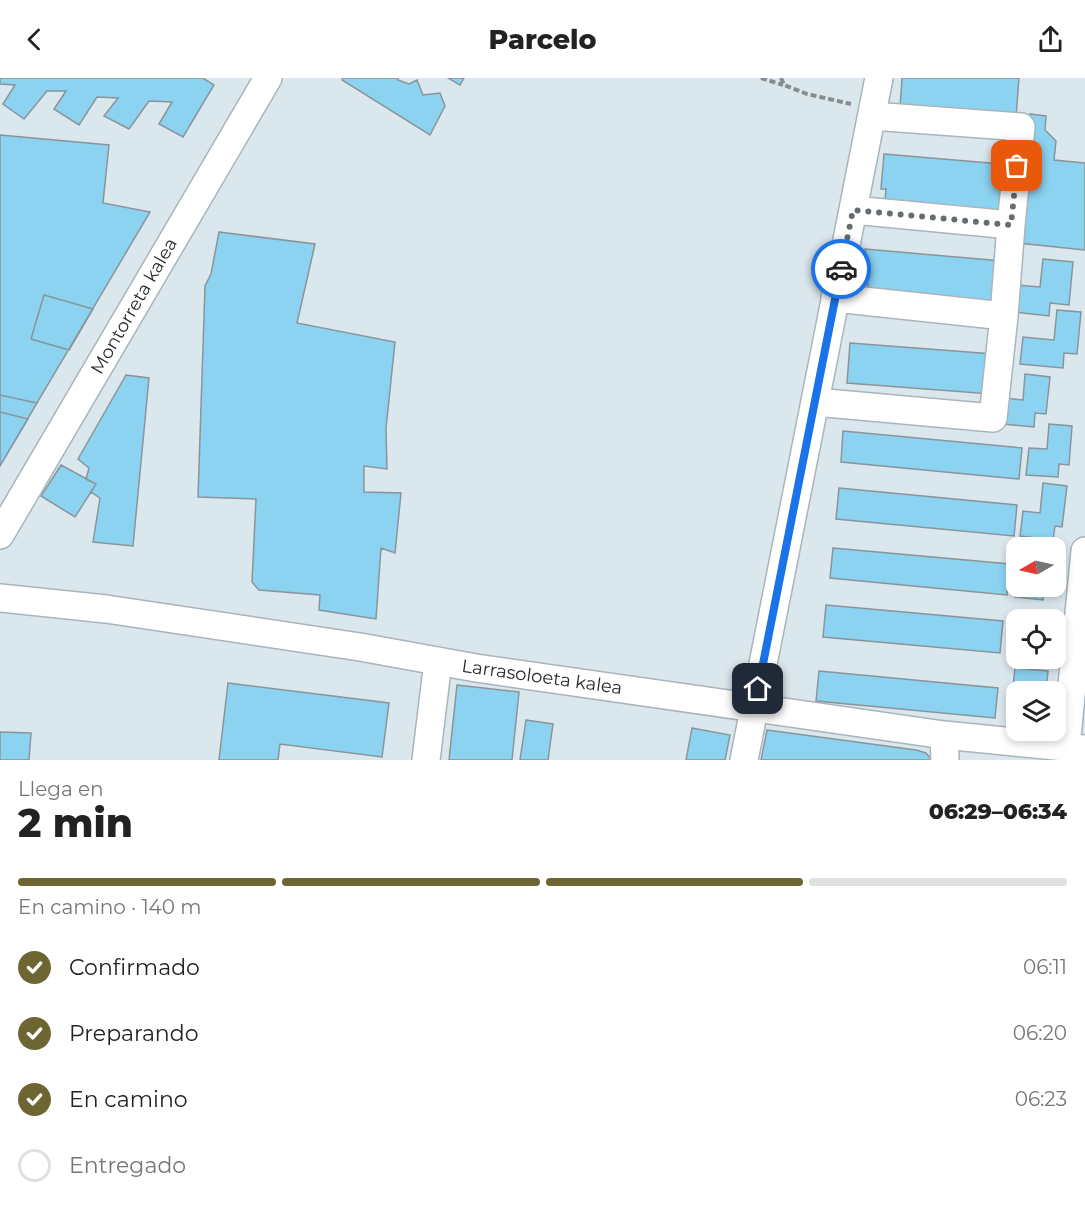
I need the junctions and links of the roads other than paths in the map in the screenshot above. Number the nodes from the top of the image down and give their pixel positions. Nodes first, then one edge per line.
1 (268, 78) edge
2 (879, 78) edge
3 (873, 112) junction
4 (853, 210) junction
5 (1011, 225) junction
6 (836, 298) junction
7 (1004, 316) junction
8 (815, 402) junction
9 (0, 535) edge
10 (1085, 551) edge
11 (0, 598) edge
12 (438, 661) junction
13 (754, 707) junction
14 (945, 748) edge
15 (1075, 748) edge
16 (426, 760) edge
17 (744, 760) edge

1 - 9 street, Montorreta kalea
2 - 3 street
3 - 4 street
3 - 5 street
4 - 5 street
4 - 6 street
5 - 7 street
6 - 7 street
6 - 8 street
7 - 8 street
8 - 13 street
10 - 15 street
11 - 12 street, Larrasoloeta kalea
12 - 13 street, Larrasoloeta kalea
12 - 16 street
13 - 14 street, Larrasoloeta kalea
13 - 17 street
14 - 15 street, Larrasoloeta kalea

